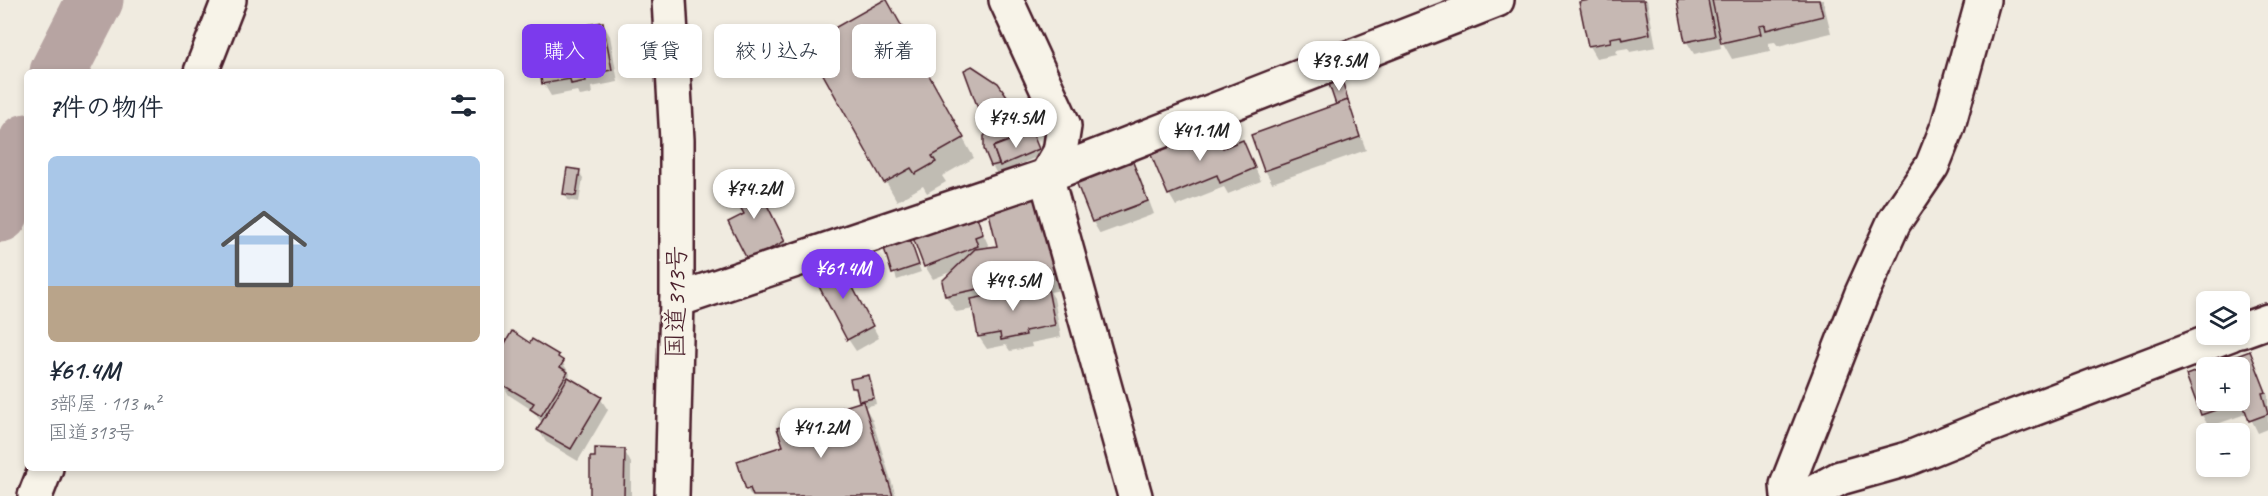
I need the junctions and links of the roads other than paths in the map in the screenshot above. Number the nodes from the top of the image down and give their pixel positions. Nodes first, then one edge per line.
1 (229, 0) edge
2 (669, 0) edge
3 (1006, 0) edge
4 (1497, 0) edge
5 (1983, 0) edge
6 (202, 69) edge
7 (1046, 176) junction
8 (677, 300) junction
9 (2268, 321) edge
10 (2250, 327) edge
11 (2202, 345) edge
12 (45, 471) edge
13 (35, 496) edge
14 (672, 496) edge
15 (1134, 496) edge
16 (1788, 496) edge
17 (1807, 496) edge

1 - 6 main road
2 - 8 main road, 国道313号
3 - 7 main road
4 - 7 main road
5 - 16 main road
7 - 8 main road
7 - 15 main road
8 - 14 main road, 国道313号
9 - 10 main road
11 - 17 main road
12 - 13 main road

